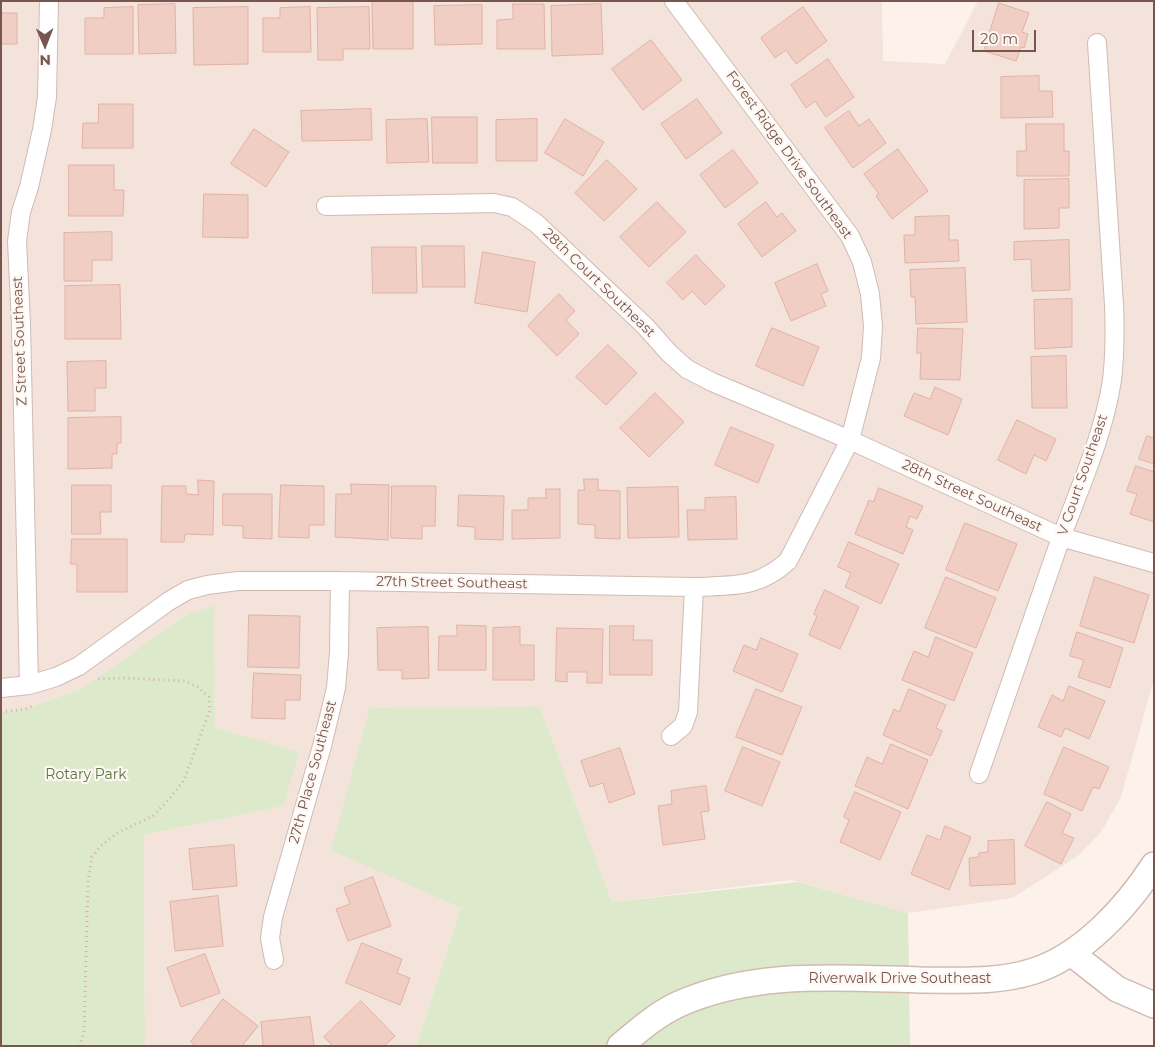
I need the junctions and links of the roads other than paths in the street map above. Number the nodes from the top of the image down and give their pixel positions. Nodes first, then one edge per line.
1 (49, 1) edge
2 (674, 1) edge
3 (1098, 43) dead end
4 (326, 206) dead end
5 (850, 440) junction
6 (1061, 537) junction
7 (1154, 563) edge
8 (340, 580) junction
9 (694, 588) junction
10 (29, 685) junction
11 (1, 688) edge
12 (670, 736) dead end
13 (978, 774) dead end
14 (1154, 865) edge
15 (1072, 953) junction
16 (274, 960) dead end
17 (1154, 1005) edge
18 (620, 1046) edge

1 - 10 street, Z Street Southeast
2 - 5 street, Forest Ridge Drive Southeast
3 - 6 street, V Court Southeast
4 - 5 street, 28th Court Southeast
5 - 6 street, 28th Street Southeast
5 - 9 street, 27th Street Southeast
6 - 7 street, 28th Street Southeast
6 - 13 street, V Court Southeast
8 - 9 street, 27th Street Southeast
8 - 10 street, 27th Street Southeast
8 - 16 street, 27th Place Southeast
9 - 12 street
10 - 11 street, 27th Street Southeast
14 - 15 street, Riverwalk Drive Southeast
15 - 17 street
15 - 18 street, Riverwalk Drive Southeast

